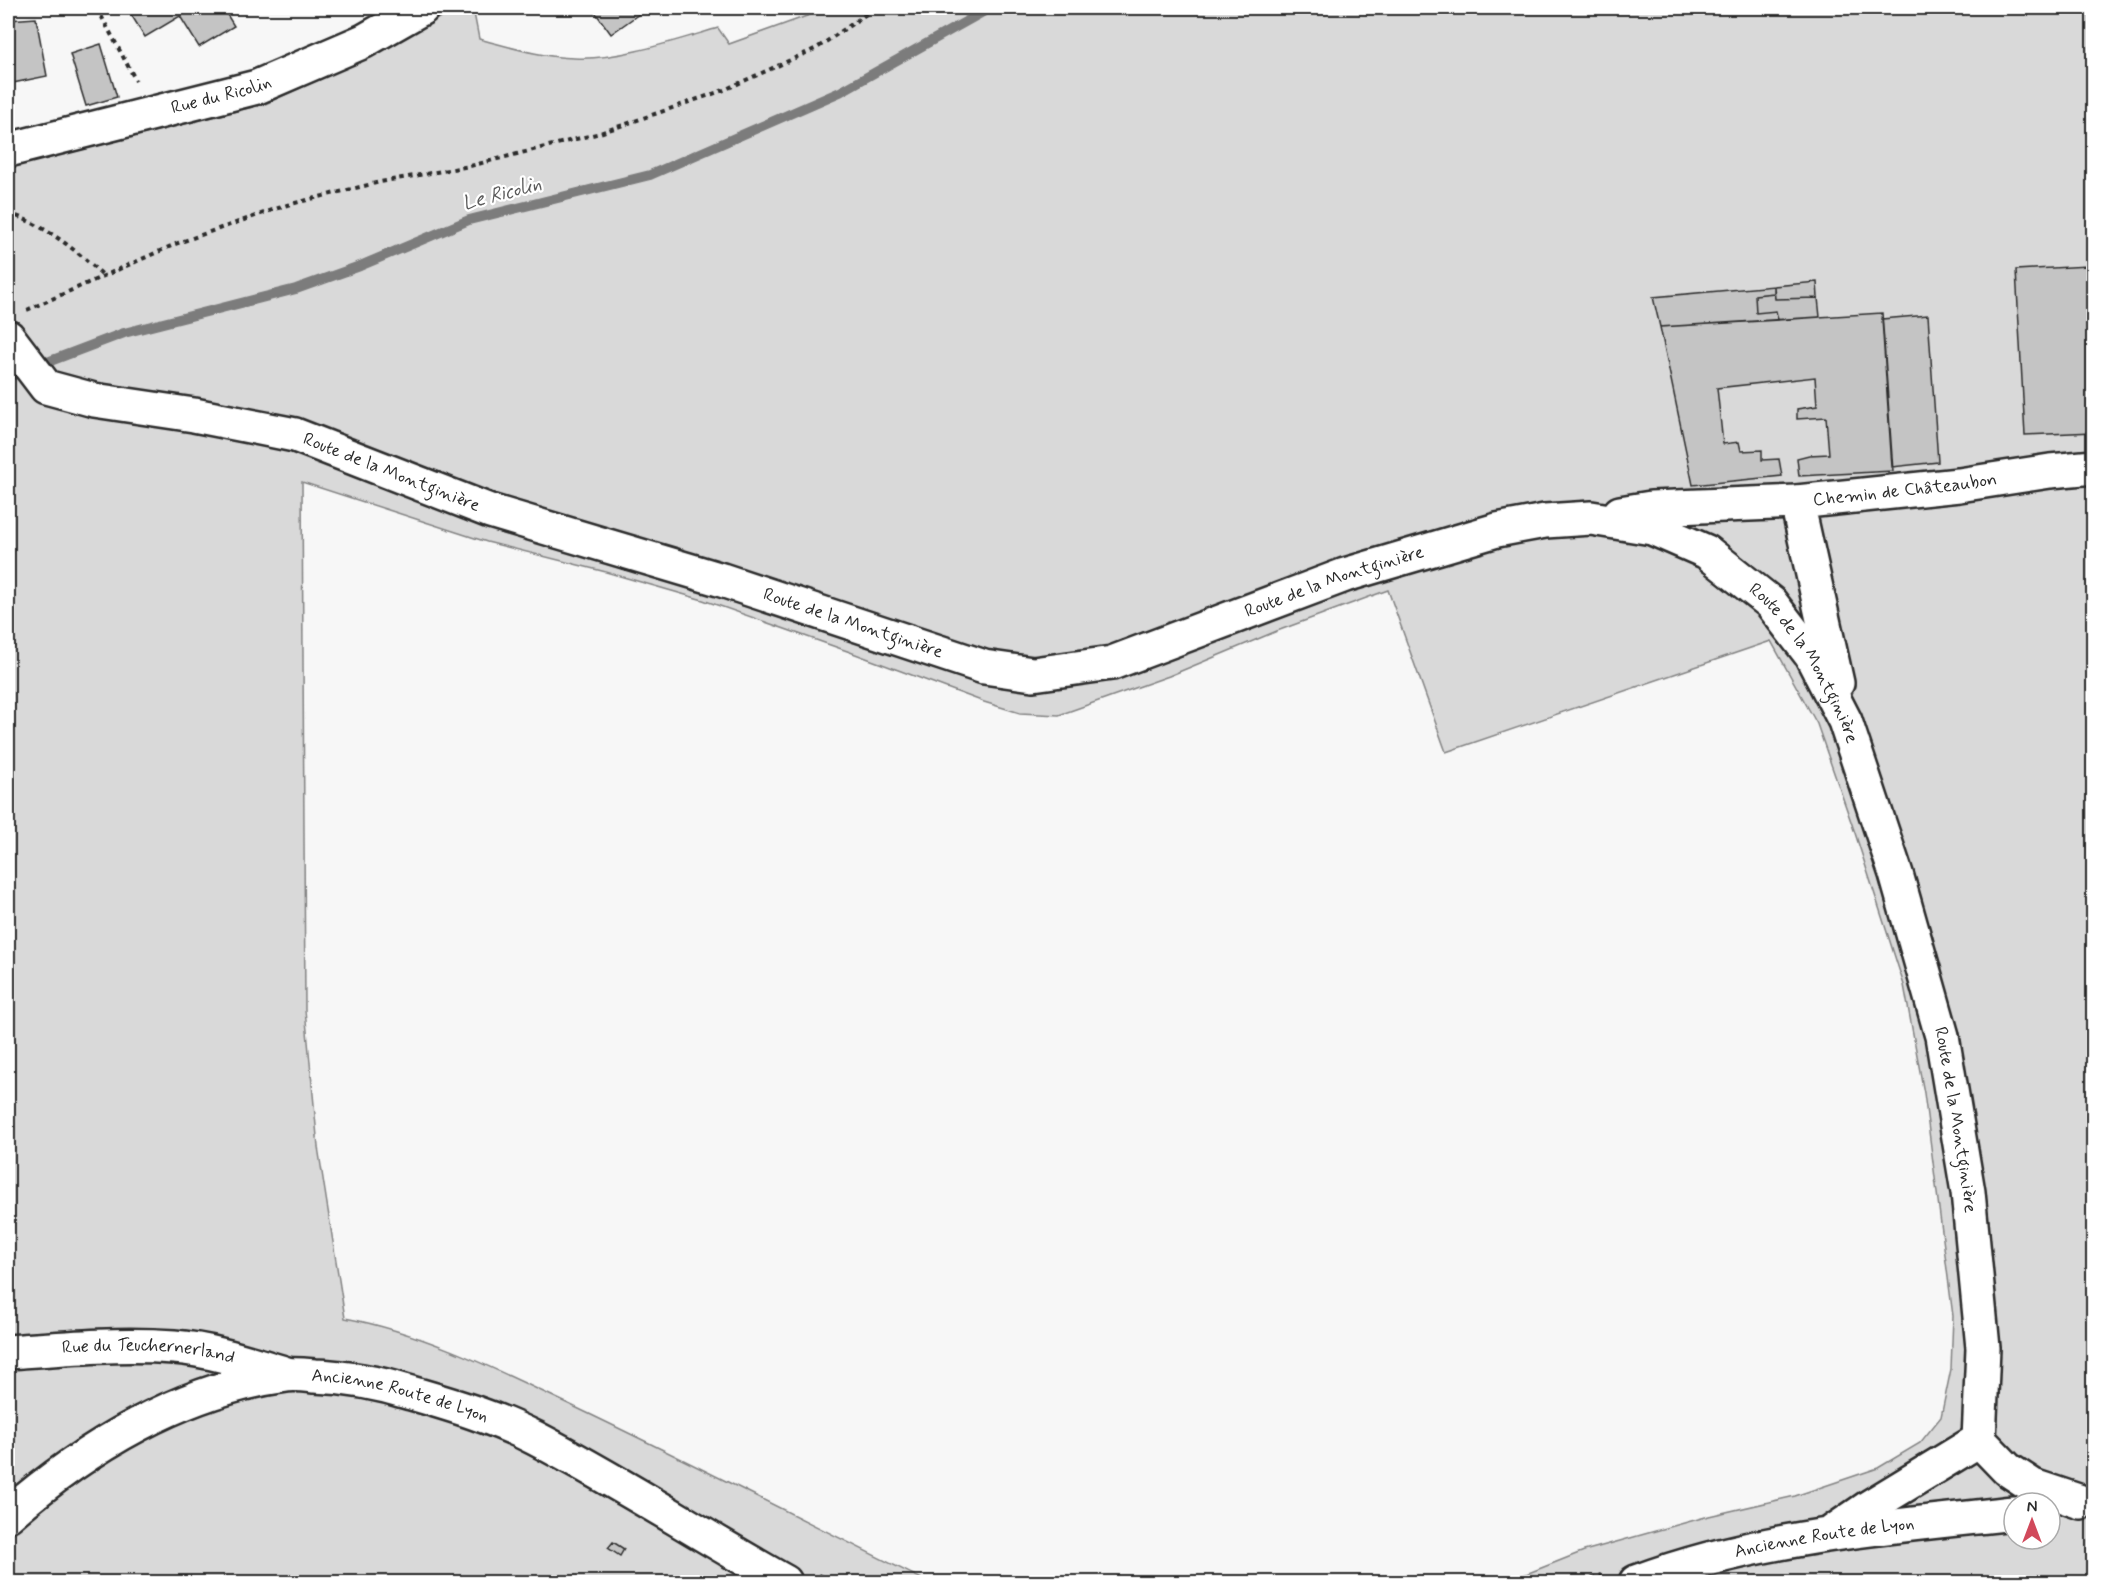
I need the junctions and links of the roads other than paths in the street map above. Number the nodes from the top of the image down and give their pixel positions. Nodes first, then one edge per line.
1 (422, 8) edge
2 (8, 150) edge
3 (12, 326) edge
4 (2094, 467) edge
5 (1797, 501) junction
6 (1591, 518) junction
7 (1845, 721) junction
8 (8, 1352) edge
9 (288, 1375) junction
10 (1979, 1440) junction
11 (2075, 1503) edge
12 (2002, 1514) edge
13 (8, 1515) edge
14 (1830, 1533) junction
15 (785, 1582) edge
16 (1636, 1582) edge

1 - 2 street, Rue du Ricolin
3 - 6 street, Route de la Montginière
4 - 5 street, Chemin de Châteaubon
5 - 6 street
5 - 7 street, Chemin de Châteaubon
6 - 7 street, Route de la Montginière
7 - 10 street, Route de la Montginière
8 - 9 street, Rue du Teuchernerland
9 - 13 street, Ancienne Route de Lyon
9 - 15 street, Ancienne Route de Lyon
10 - 11 street
10 - 14 street
12 - 14 street, Ancienne Route de Lyon
14 - 16 street, Ancienne Route de Lyon

